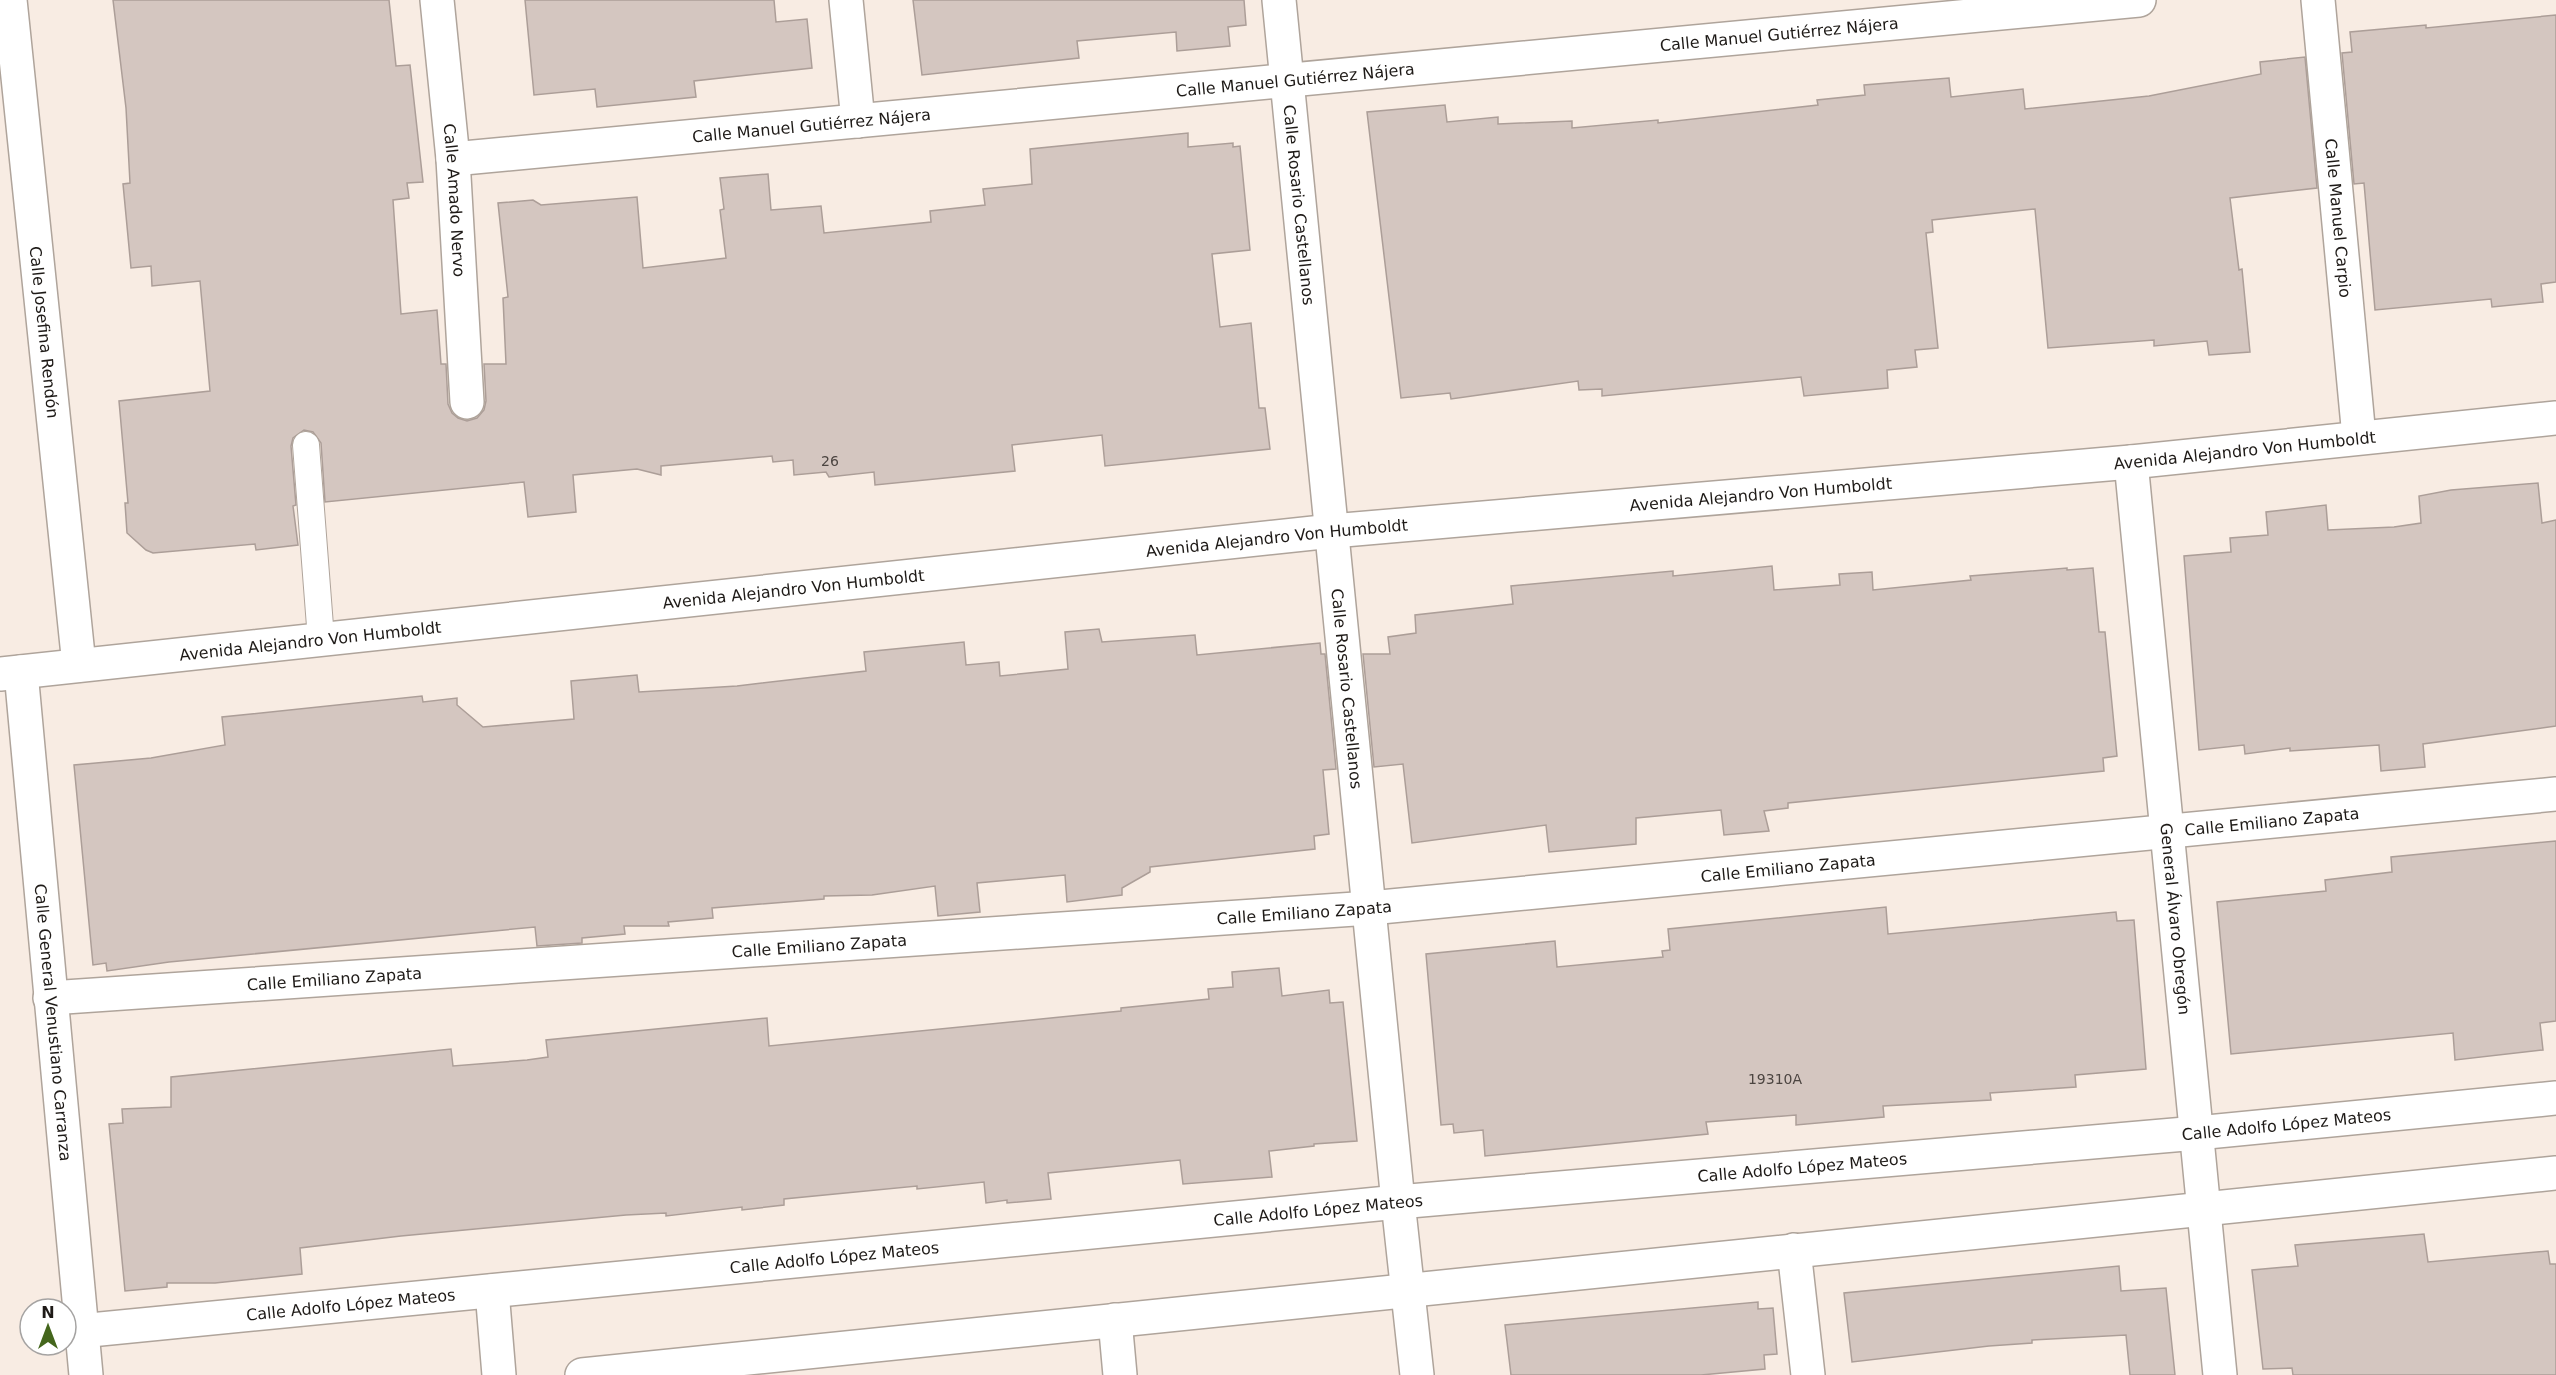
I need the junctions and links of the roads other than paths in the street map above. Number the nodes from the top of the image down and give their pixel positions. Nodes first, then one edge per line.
1 (10, 0) edge
2 (437, 0) edge
3 (846, 0) edge
4 (1280, 0) edge
5 (2139, 0) edge
6 (2318, 0) edge
7 (1287, 81) junction
8 (858, 121) junction
9 (453, 159) junction
10 (467, 402) dead end
11 (2556, 418) edge
12 (2359, 437) junction
13 (306, 445) dead end
14 (2132, 462) junction
15 (1332, 531) junction
16 (321, 639) junction
17 (79, 665) junction
18 (11, 673) edge
19 (2556, 794) edge
20 (2166, 832) junction
21 (1370, 908) junction
22 (50, 998) junction
23 (2556, 1098) edge
24 (2197, 1133) junction
25 (2556, 1173) edge
26 (1398, 1202) junction
27 (2205, 1210) junction
28 (1794, 1250) junction
29 (492, 1291) junction
30 (1407, 1291) junction
31 (1115, 1320) junction
32 (80, 1331) junction
33 (86, 1375) edge
34 (499, 1375) edge
35 (582, 1375) edge
36 (1120, 1375) edge
37 (1417, 1375) edge
38 (1808, 1375) edge
39 (2220, 1375) edge

1 - 17 street, Calle Josefina Rendón
2 - 9 street, Calle Amado Nervo
3 - 8 street
4 - 7 street, Calle Rosario Castellanos
5 - 7 street, Calle Manuel Gutiérrez Nájera
6 - 12 street, Calle Manuel Carpio
7 - 8 street, Calle Manuel Gutiérrez Nájera
7 - 15 street, Calle Rosario Castellanos
8 - 9 street, Calle Manuel Gutiérrez Nájera
9 - 10 street, Calle Amado Nervo
11 - 12 street, Avenida Alejandro Von Humboldt
12 - 14 street, Avenida Alejandro Von Humboldt
13 - 16 lane
14 - 15 street, Avenida Alejandro Von Humboldt
14 - 20 street, General Álvaro Obregón
15 - 16 street, Avenida Alejandro Von Humboldt
15 - 21 street, Calle Rosario Castellanos
16 - 17 street, Avenida Alejandro Von Humboldt
17 - 18 street, Avenida Alejandro Von Humboldt
18 - 22 street, Calle General Venustiano Carranza
19 - 20 street, Calle Emiliano Zapata
20 - 21 street, Calle Emiliano Zapata
20 - 24 street, General Álvaro Obregón
21 - 22 street, Calle Emiliano Zapata
21 - 26 street, Calle Rosario Castellanos
22 - 32 street, Calle General Venustiano Carranza
23 - 24 street, Calle Adolfo López Mateos
24 - 26 street, Calle Adolfo López Mateos
24 - 27 street, General Álvaro Obregón
25 - 27 street
26 - 29 street, Calle Adolfo López Mateos
26 - 30 street, Calle Rosario Castellanos
27 - 28 street
27 - 39 street, General Álvaro Obregón
28 - 30 street
28 - 38 street
29 - 32 street, Calle Adolfo López Mateos
29 - 34 street
30 - 31 street
30 - 37 street, Calle Rosario Castellanos
31 - 35 street
31 - 36 street
32 - 33 street, Calle General Venustiano Carranza

